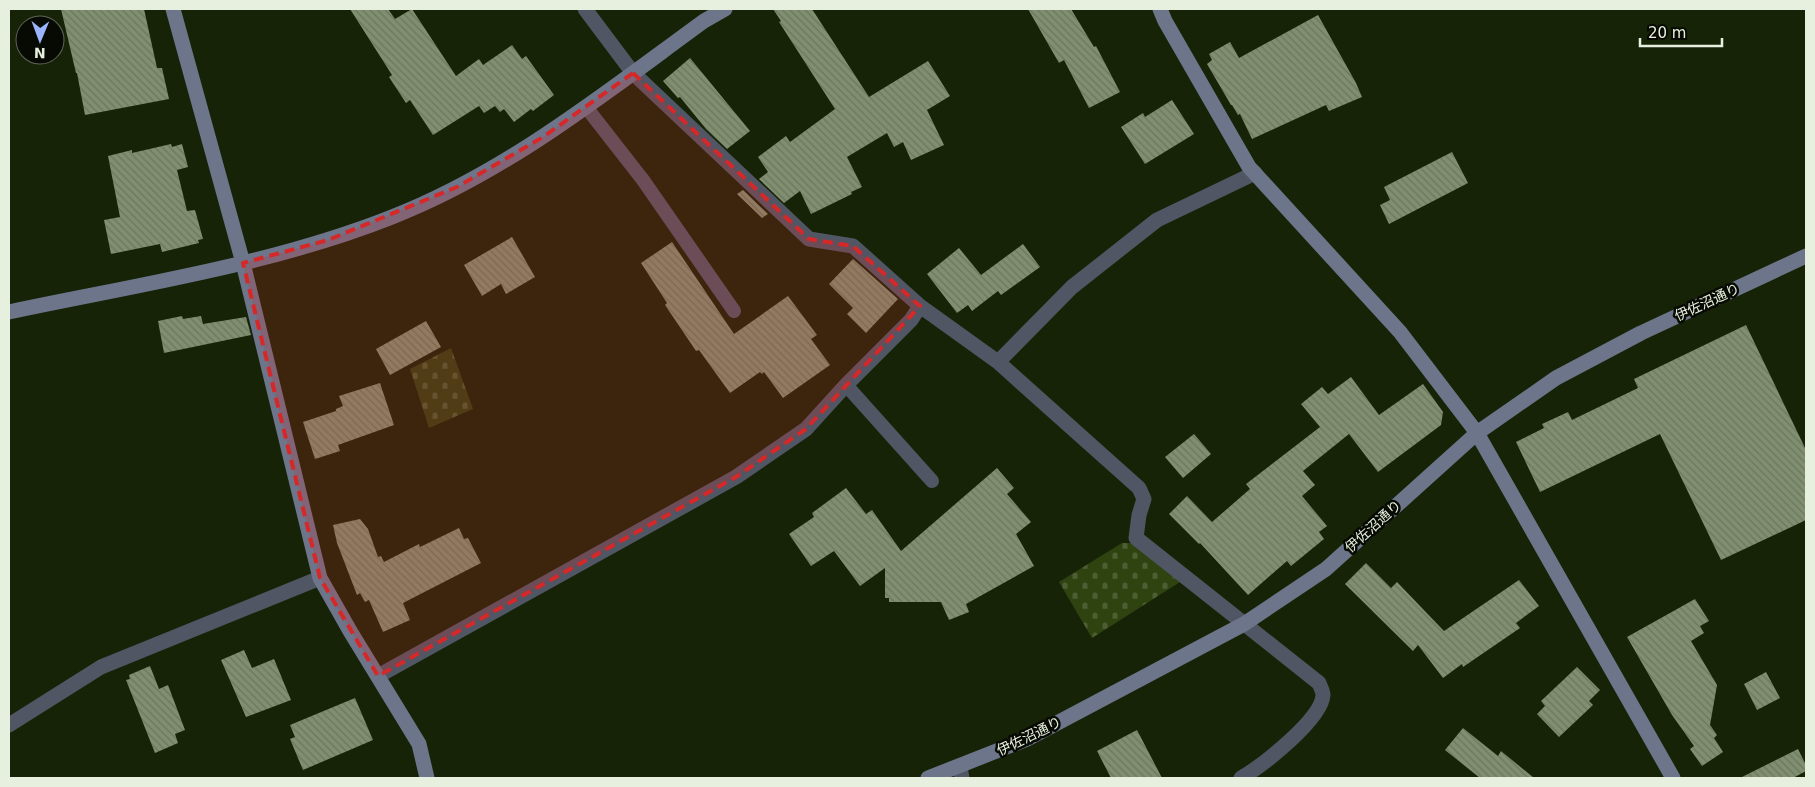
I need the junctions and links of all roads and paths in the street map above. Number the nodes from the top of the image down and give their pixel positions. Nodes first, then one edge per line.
1 (172, 9) edge
2 (585, 9) edge
3 (725, 9) edge
4 (1160, 9) edge
5 (633, 73) junction
6 (586, 107) junction
7 (1255, 173) junction
8 (1806, 256) edge
9 (243, 263) junction
10 (920, 306) junction
11 (9, 312) edge
12 (734, 312) dead end
13 (998, 362) junction
14 (846, 385) junction
15 (1478, 433) junction
16 (932, 481) dead end
17 (320, 578) junction
18 (1244, 624) junction
19 (378, 676) junction
20 (9, 725) edge
21 (961, 773) edge
22 (427, 778) edge
23 (928, 778) edge
24 (1242, 778) edge
25 (1673, 778) edge

1 - 9 street
2 - 5 street
3 - 5 street
4 - 7 street
5 - 6 street
5 - 10 street
6 - 9 street
6 - 12 lane
7 - 13 street
7 - 15 street
8 - 15 street, 伊佐沼通り
9 - 11 street
9 - 17 street
10 - 13 street
10 - 14 street
13 - 18 street
14 - 16 lane
14 - 19 street
15 - 18 street, 伊佐沼通り
15 - 25 street
17 - 19 street
17 - 20 street
18 - 21 street, 伊佐沼通り
18 - 24 street
19 - 22 street
21 - 23 street, 伊佐沼通り

